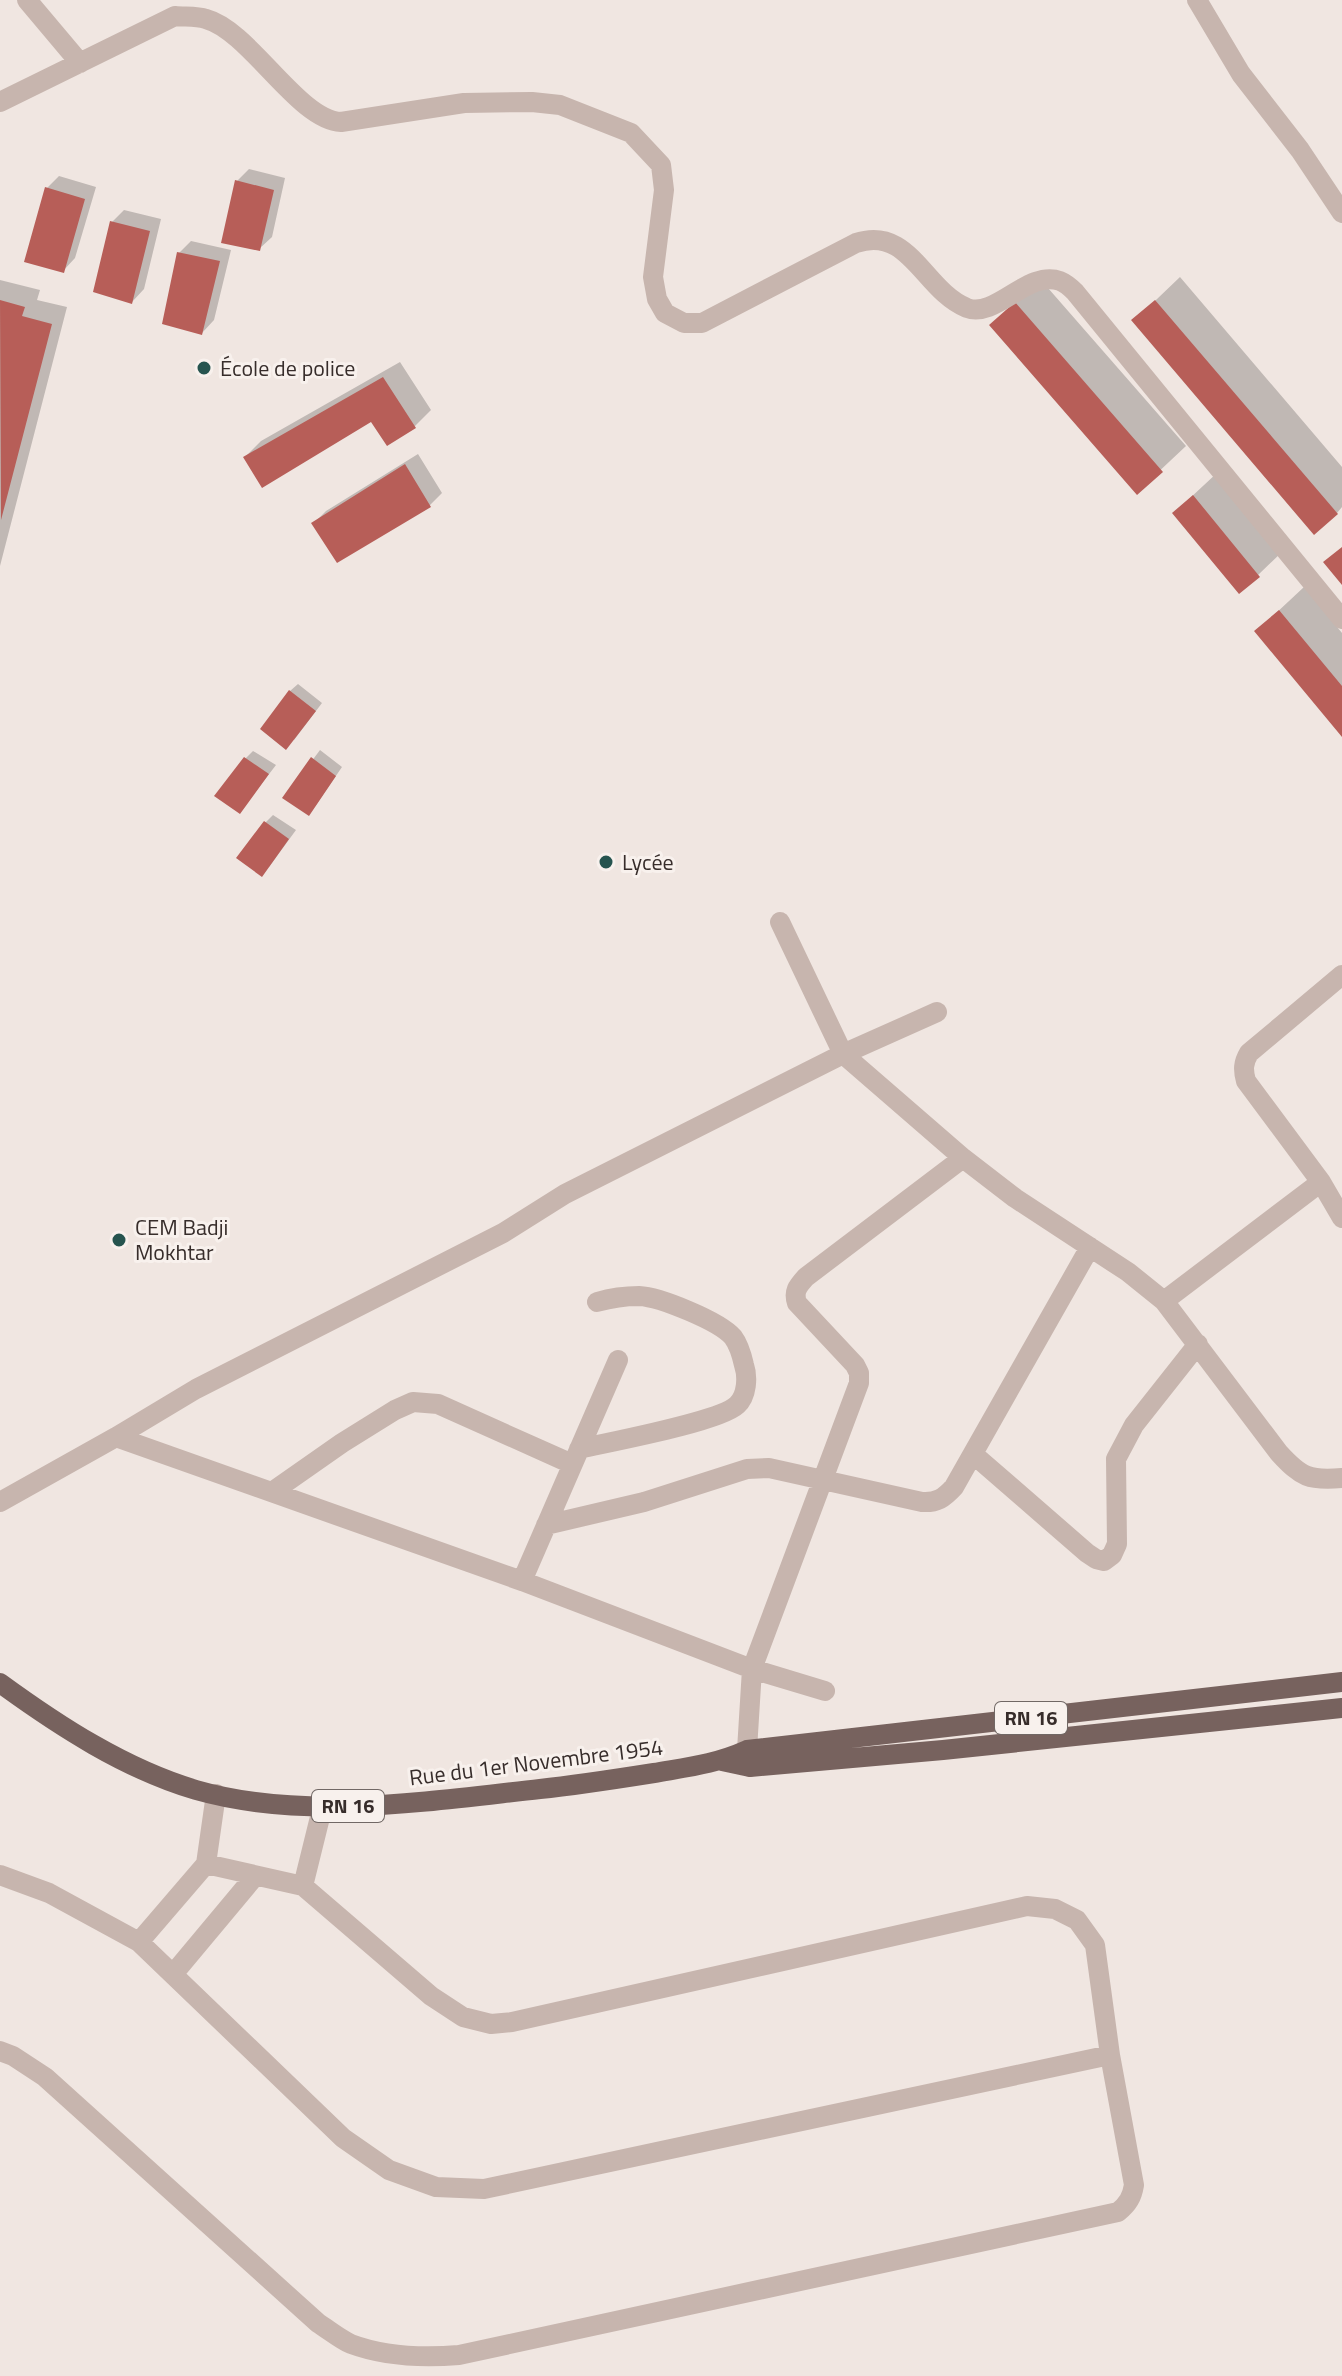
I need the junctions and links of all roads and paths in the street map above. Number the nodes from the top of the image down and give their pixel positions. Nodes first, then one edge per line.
1 (27, 0) edge
2 (1197, 0) edge
3 (80, 63) junction
4 (0, 102) edge
5 (1342, 213) edge
6 (1342, 619) edge
7 (780, 922) dead end
8 (1342, 975) edge
9 (937, 1012) dead end
10 (843, 1054) junction
11 (963, 1158) junction
12 (1321, 1182) junction
13 (1342, 1218) edge
14 (1090, 1247) junction
15 (1164, 1301) junction
16 (597, 1302) dead end
17 (1198, 1344) junction
18 (618, 1360) dead end
19 (116, 1437) junction
20 (973, 1454) junction
21 (576, 1456) junction
22 (1342, 1478) edge
23 (823, 1481) junction
24 (272, 1492) junction
25 (0, 1502) edge
26 (546, 1525) junction
27 (522, 1581) junction
28 (752, 1669) junction
29 (1342, 1682) edge
30 (0, 1683) edge
31 (825, 1691) dead end
32 (1342, 1708) edge
33 (748, 1759) junction
34 (216, 1794) junction
35 (323, 1805) junction
36 (206, 1864) junction
37 (0, 1875) edge
38 (255, 1876) junction
39 (303, 1886) junction
40 (139, 1942) junction
41 (174, 1973) junction
42 (0, 2051) edge
43 (1110, 2055) junction

1 - 3 street
2 - 5 street
3 - 4 street
3 - 6 street
7 - 10 street
8 - 12 street
9 - 10 street
10 - 11 street
10 - 19 street
11 - 14 street
11 - 23 street
12 - 13 street
12 - 15 street
14 - 15 street
14 - 20 street
15 - 17 street
16 - 21 street
17 - 20 street
17 - 22 street
18 - 21 street
19 - 24 street
19 - 25 street
20 - 23 street
21 - 24 street
21 - 26 street
23 - 26 street
23 - 28 street
24 - 27 street
26 - 27 street
27 - 28 street
28 - 31 street
28 - 33 street
29 - 33 main road, RN 16
30 - 34 main road, Rue du 1er Novembre 1954 / RN 16
32 - 33 main road, RN 16
33 - 35 main road, Rue du 1er Novembre 1954 / RN 16
34 - 35 main road, Rue du 1er Novembre 1954 / RN 16
34 - 36 street
35 - 39 street
36 - 38 street
36 - 40 street
37 - 40 street
38 - 39 street
38 - 41 street
39 - 43 street
40 - 41 street
41 - 43 street
42 - 43 street

